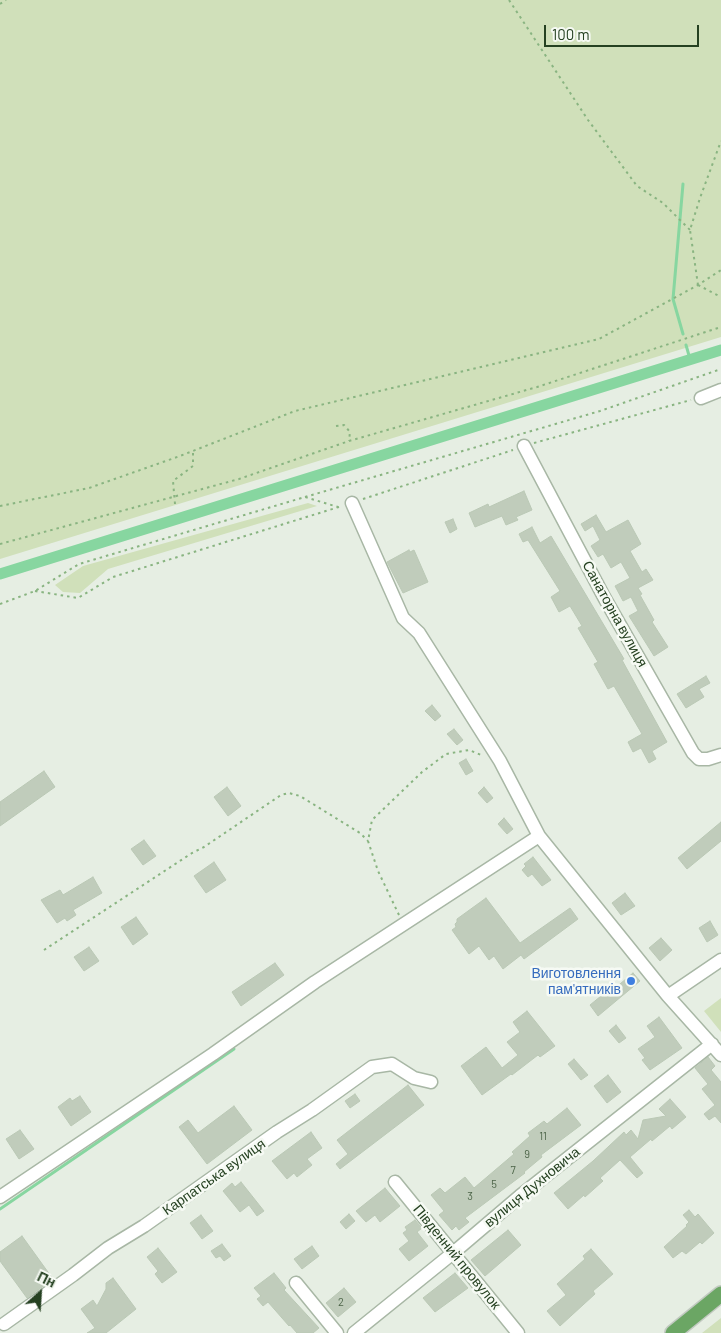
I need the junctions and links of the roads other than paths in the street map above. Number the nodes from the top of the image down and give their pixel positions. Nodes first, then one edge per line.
1 (721, 390) edge
2 (701, 398) dead end
3 (524, 446) dead end
4 (352, 503) road end
5 (721, 755) edge
6 (539, 836) junction
7 (721, 960) edge
8 (668, 996) junction
9 (712, 1044) junction
10 (721, 1055) edge
11 (431, 1082) dead end
12 (395, 1182) dead end
13 (0, 1197) edge
14 (453, 1252) junction
15 (296, 1283) dead end
16 (721, 1294) edge
17 (6, 1327) edge
18 (681, 1331) edge
19 (337, 1333) edge
20 (354, 1333) edge
21 (518, 1333) edge

1 - 2 street
3 - 5 street, Санаторна вулиця
4 - 6 street
6 - 8 street
6 - 13 street
7 - 8 street
8 - 9 street
9 - 10 street
9 - 14 street, вулиця Духновича
11 - 17 street, Карпатська вулиця
12 - 14 street, Південний провулок
14 - 20 street, вулиця Духновича
14 - 21 street, Південний провулок
15 - 19 street
16 - 18 main road

